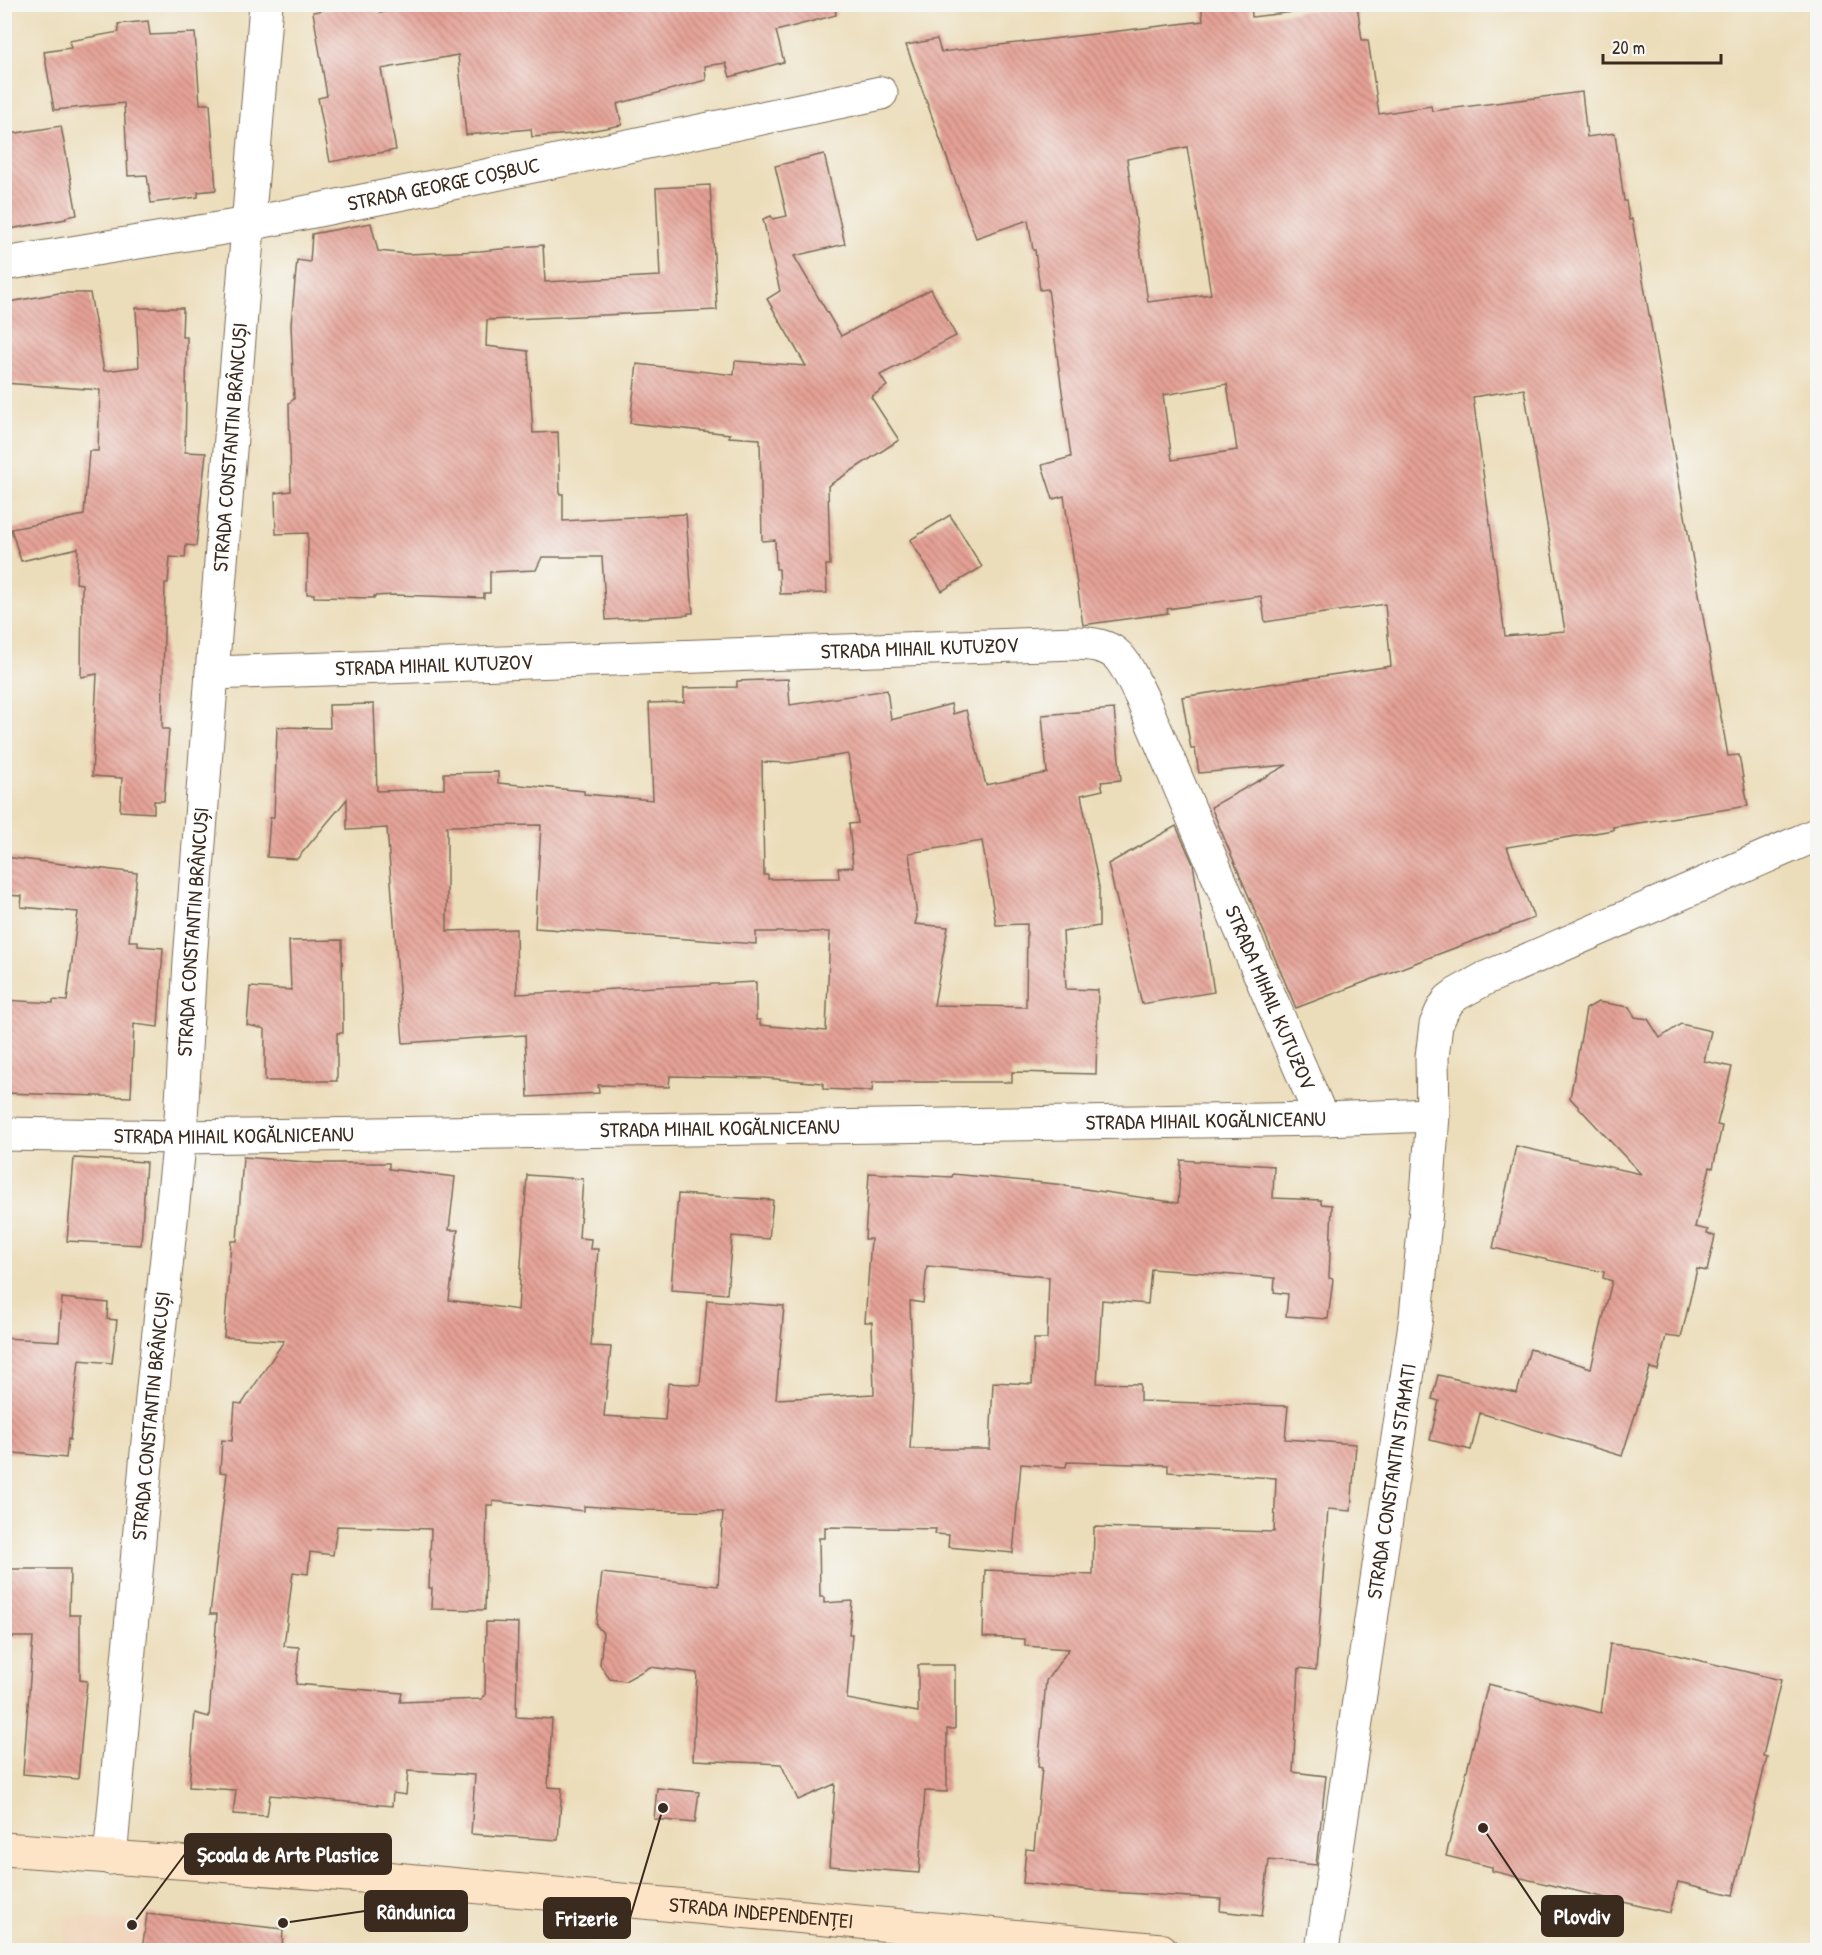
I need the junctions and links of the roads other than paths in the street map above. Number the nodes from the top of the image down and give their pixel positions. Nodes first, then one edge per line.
1 (266, 4) edge
2 (881, 93) dead end
3 (248, 224) junction
4 (4, 264) edge
5 (212, 673) junction
6 (1818, 834) edge
7 (1433, 1115) junction
8 (1322, 1119) junction
9 (4, 1134) edge
10 (180, 1137) junction
11 (4, 1849) edge
12 (110, 1858) junction
13 (1161, 1950) edge
14 (1322, 1950) edge

1 - 3 street, STRADA CONSTANTIN BRÂNCUȘI
2 - 3 street, STRADA GEORGE COȘBUC
3 - 4 street, STRADA GEORGE COȘBUC
3 - 5 street, STRADA CONSTANTIN BRÂNCUȘI
5 - 8 street, STRADA MIHAIL KUTUZOV
5 - 10 street, STRADA CONSTANTIN BRÂNCUȘI
6 - 7 street, STRADA CONSTANTIN STAMATI
7 - 8 street, STRADA MIHAIL KOGĂLNICEANU
7 - 14 street, STRADA CONSTANTIN STAMATI
8 - 10 street, STRADA MIHAIL KOGĂLNICEANU
9 - 10 street, STRADA MIHAIL KOGĂLNICEANU
10 - 12 street, STRADA CONSTANTIN BRÂNCUȘI
11 - 12 street, STRADA INDEPENDENȚEI
12 - 13 street, STRADA INDEPENDENȚEI

